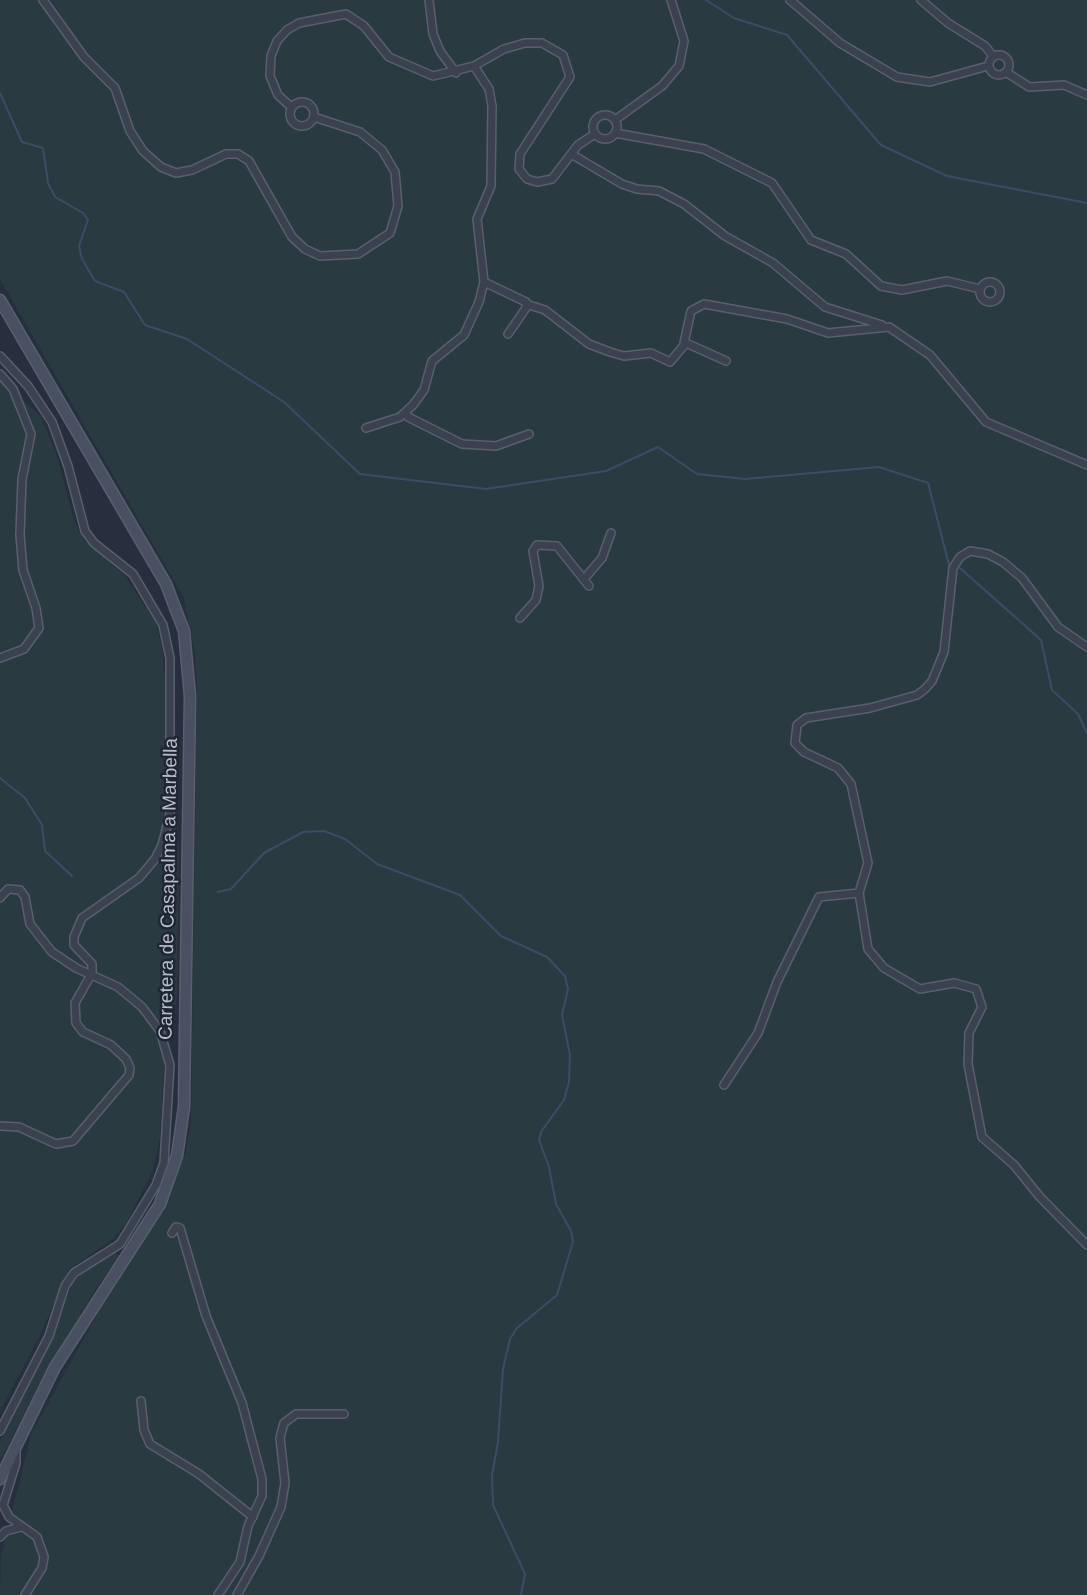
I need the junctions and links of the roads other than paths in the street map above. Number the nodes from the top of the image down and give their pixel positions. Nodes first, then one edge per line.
1 (43, 0) edge
2 (429, 0) edge
3 (671, 0) edge
4 (790, 0) edge
5 (920, 0) edge
6 (993, 56) junction
7 (474, 66) junction
8 (988, 66) junction
9 (1006, 72) junction
10 (456, 73) junction
11 (1087, 95) edge
12 (292, 108) junction
13 (314, 117) junction
14 (614, 120) junction
15 (615, 133) junction
16 (595, 134) junction
17 (570, 154) junction
18 (484, 282) junction
19 (980, 289) dead end
20 (0, 300) edge
21 (526, 304) junction
22 (883, 326) junction
23 (508, 334) dead end
24 (684, 343) junction
25 (0, 356) edge
26 (726, 361) dead end
27 (0, 374) edge
28 (406, 413) junction
29 (366, 428) dead end
30 (529, 434) dead end
31 (1087, 465) edge
32 (611, 533) dead end
33 (520, 618) dead end
34 (1087, 647) edge
35 (0, 658) edge
36 (859, 893) junction
37 (0, 898) edge
38 (92, 974) junction
39 (724, 1085) dead end
40 (0, 1126) edge
41 (172, 1233) dead end
42 (1087, 1245) edge
43 (141, 1401) dead end
44 (344, 1414) dead end
45 (0, 1431) edge
46 (16, 1442) junction
47 (0, 1479) edge
48 (253, 1517) junction
49 (21, 1527) junction
50 (0, 1537) edge
51 (25, 1595) edge
52 (218, 1595) edge
53 (237, 1595) edge

1 - 13 street
2 - 10 street
3 - 14 street
4 - 8 street
5 - 6 street
6 - 8 street
6 - 9 street
7 - 10 street
7 - 17 street
7 - 18 street
8 - 9 street
9 - 11 street
10 - 12 street
12 - 13 street
12 - 13 street
14 - 15 street
14 - 16 street
15 - 16 street
15 - 19 street
16 - 17 street
17 - 22 street
18 - 21 street
18 - 28 street
20 - 46 main road, Carretera de Casapalma a Marbella
21 - 23 street
21 - 24 street
22 - 24 street
22 - 31 street
24 - 26 street
25 - 38 street
27 - 35 street
28 - 29 street
28 - 30 street
32 - 33 street
34 - 36 street
36 - 39 street
36 - 42 street
37 - 38 street
38 - 40 street
38 - 45 street
41 - 48 street
43 - 48 street
44 - 53 street
46 - 47 main road, Carretera de Casapalma a Marbella
46 - 49 street
48 - 52 street
49 - 50 street
49 - 51 street

